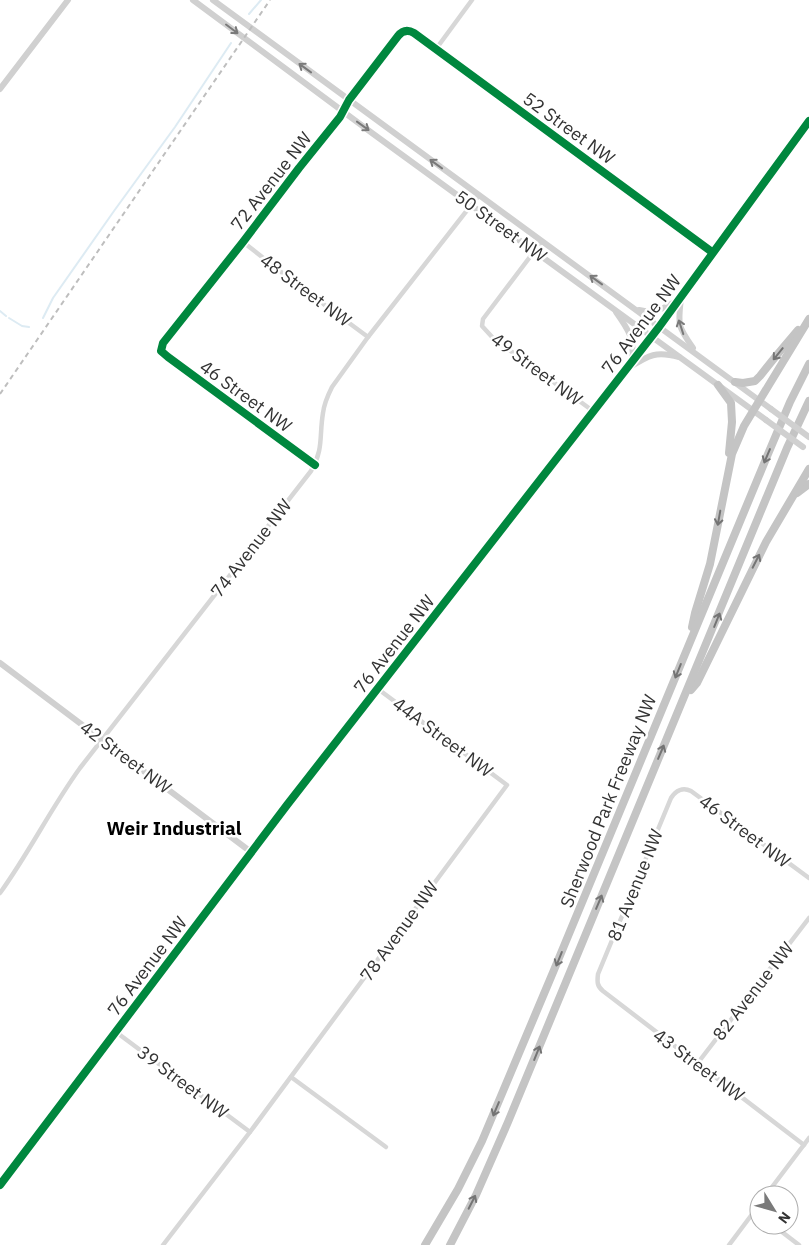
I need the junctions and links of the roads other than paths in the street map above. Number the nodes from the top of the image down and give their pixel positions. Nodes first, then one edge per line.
1 (68, 0) edge
2 (193, 0) edge
3 (213, 0) edge
4 (472, 0) edge
5 (406, 30) joint
6 (436, 49) junction
7 (0, 89) edge
8 (350, 100) junction
9 (344, 112) junction
10 (809, 121) edge
11 (479, 194) junction
12 (471, 204) junction
13 (542, 241) junction
14 (243, 242) junction
15 (536, 251) junction
16 (712, 252) junction
17 (680, 298) junction
18 (612, 307) junction
19 (635, 309) junction
20 (809, 318) edge
21 (659, 327) junction
22 (651, 336) junction
23 (368, 337) junction
24 (161, 351) joint
25 (696, 354) junction
26 (682, 358) junction
27 (632, 361) junction
28 (809, 364) edge
29 (626, 368) junction
30 (734, 382) junction
31 (718, 385) junction
32 (760, 400) junction
33 (809, 401) edge
34 (754, 411) junction
35 (593, 412) junction
36 (809, 437) edge
37 (806, 449) edge
38 (315, 465) junction
39 (809, 469) edge
40 (728, 470) junction
41 (809, 484) edge
42 (790, 500) junction
43 (688, 645) junction
44 (0, 663) edge
45 (378, 689) junction
46 (685, 697) junction
47 (101, 739) junction
48 (507, 785) joint
49 (680, 790) joint
50 (251, 852) junction
51 (809, 878) edge
52 (0, 893) edge
53 (809, 918) edge
54 (597, 983) joint
55 (116, 1032) junction
56 (697, 1064) junction
57 (291, 1077) junction
58 (250, 1132) junction
59 (809, 1138) edge
60 (804, 1145) junction
61 (386, 1148) dead end
62 (0, 1185) edge
63 (774, 1185) edge
64 (749, 1222) edge
65 (786, 1235) edge
66 (163, 1245) edge
67 (425, 1245) edge
68 (450, 1245) edge
69 (729, 1245) edge
70 (799, 1245) edge

1 - 7 street
2 -> 9 street, 50 Street NW
8 -> 3 street, 50 Street NW
4 - 6 street
5 - 6 street, 52 Street NW
5 - 8 street, 72 Avenue NW
6 - 16 street, 52 Street NW
8 - 9 street, 72 Avenue NW
11 -> 8 street, 50 Street NW
9 -> 12 street, 50 Street NW
9 - 14 street, 72 Avenue NW
10 - 16 street, 76 Avenue NW
11 - 12 street, 74 Avenue NW
11 - 13 street, 50 Street NW
12 - 15 street, 50 Street NW
12 - 23 street, 74 Avenue NW
13 - 15 street
19 -> 13 street, 50 Street NW
14 - 23 street, 48 Street NW
14 - 24 street, 72 Avenue NW
15 - 18 street, 50 Street NW
15 - 35 street, 49 Street NW
16 - 17 street, 76 Avenue NW
17 - 19 street
17 - 21 street, 76 Avenue NW
25 -> 17 street
18 - 22 street, 50 Street NW
18 - 27 street
19 - 21 street, 50 Street NW
20 -> 30 highway
20 - 32 highway
21 - 22 street, 76 Avenue NW
21 - 25 street, 50 Street NW
22 - 26 street, 50 Street NW
22 - 27 street, 76 Avenue NW
23 - 38 street, 74 Avenue NW
24 - 38 street, 46 Street NW
25 - 30 street, 50 Street NW
26 - 29 street
26 - 31 street, 50 Street NW
27 - 29 street, 76 Avenue NW
28 -> 43 highway, Sherwood Park Freeway NW
29 - 35 street, 76 Avenue NW
30 - 32 street, 50 Street NW
31 - 34 street, 50 Street NW
31 - 40 highway
32 - 34 highway
32 - 36 street, 50 Street NW, bridge
46 -> 33 highway, Sherwood Park Freeway NW
34 - 37 street, 50 Street NW, bridge
34 - 40 highway
35 - 45 street, 76 Avenue NW
38 - 47 street, 74 Avenue NW
39 - 42 highway
40 -> 43 highway
41 - 42 highway
46 -> 42 highway
43 -> 67 highway, Sherwood Park Freeway NW
44 - 47 street, 42 Street NW
45 - 48 street, 44A Street NW
45 - 50 street, 76 Avenue NW
68 -> 46 highway, Sherwood Park Freeway NW
47 - 50 street, 42 Street NW
47 - 52 street, 74 Avenue NW
48 - 57 street, 78 Avenue NW
49 - 51 street, 46 Street NW
49 - 54 street, 81 Avenue NW
50 - 55 street, 76 Avenue NW
53 - 56 street, 82 Avenue NW
54 - 56 street, 43 Street NW
55 - 58 street, 39 Street NW
55 - 62 street, 76 Avenue NW
56 - 60 street, 43 Street NW
57 - 58 street, 78 Avenue NW
57 - 61 street
58 - 66 street, 78 Avenue NW
59 - 60 street
60 - 63 street
64 - 69 street
65 - 70 street

